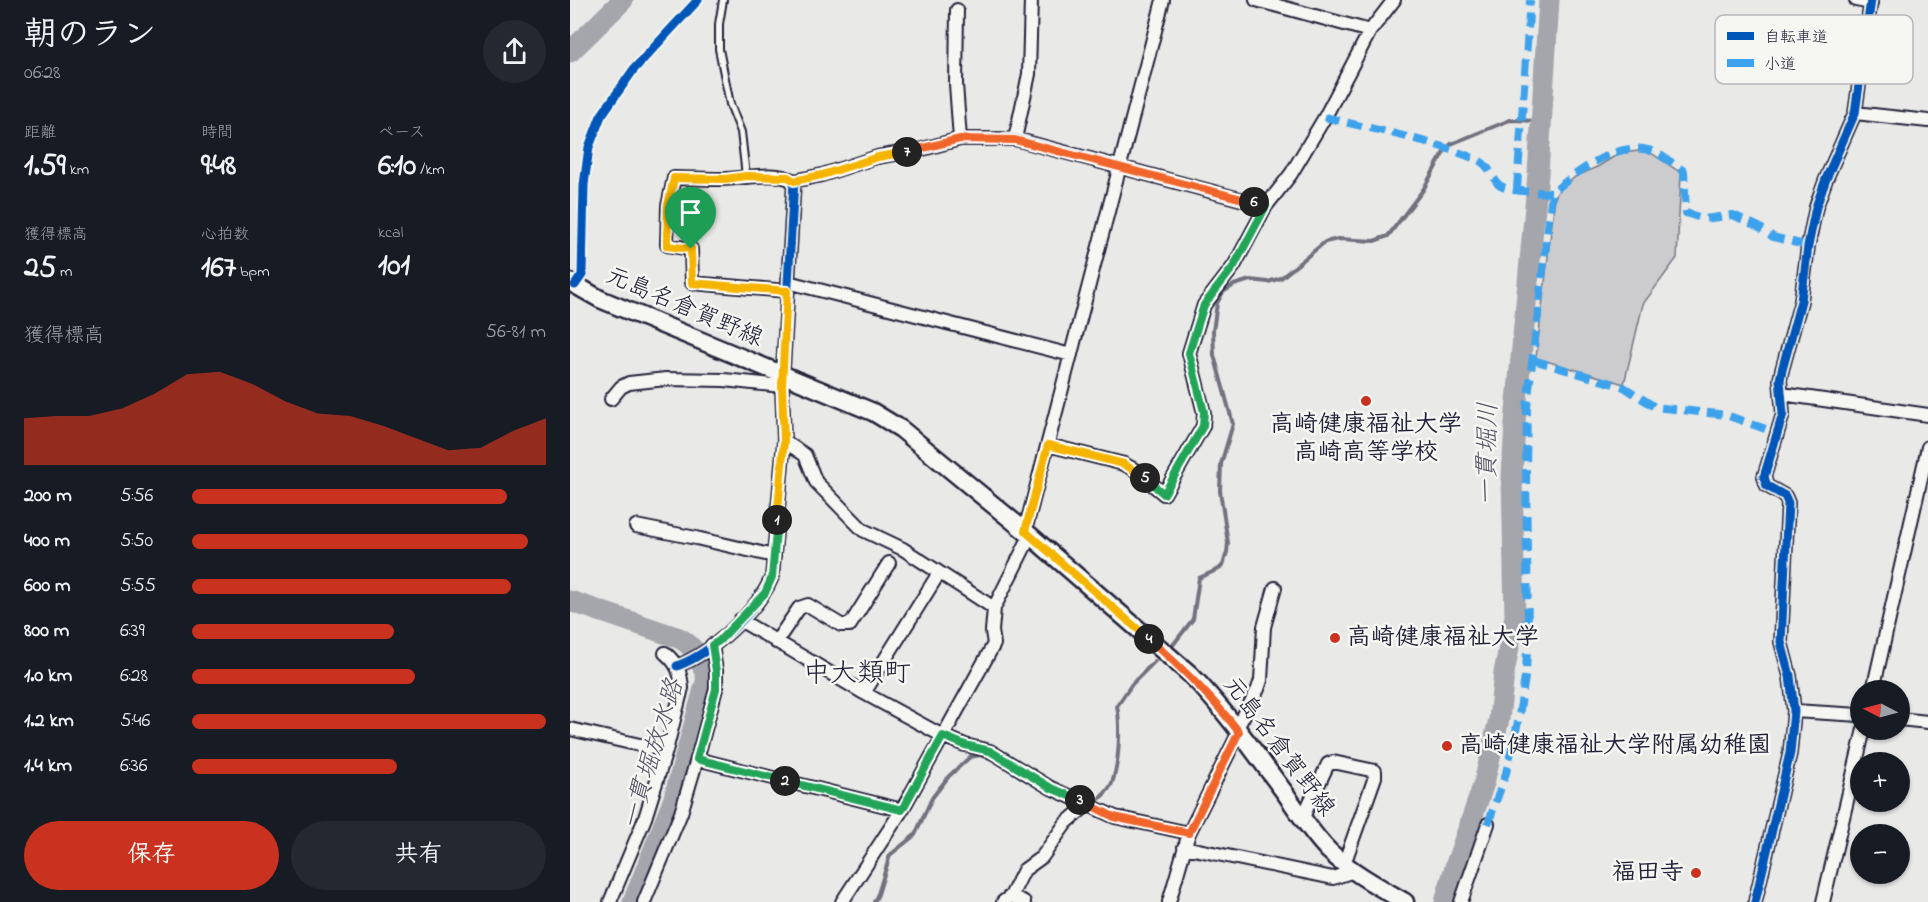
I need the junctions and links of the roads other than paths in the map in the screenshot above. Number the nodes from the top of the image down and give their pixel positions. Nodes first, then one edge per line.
1 (723, 0) edge
2 (1031, 0) edge
3 (1163, 0) edge
4 (1256, 0) edge
5 (1394, 0) edge
6 (1856, 0) edge
7 (1871, 1) edge
8 (957, 10) dead end
9 (1370, 31) junction
10 (1860, 84) edge
11 (1856, 113) junction
12 (1928, 120) edge
13 (960, 139) junction
14 (1015, 140) junction
15 (1120, 166) junction
16 (746, 176) junction
17 (794, 181) junction
18 (1266, 206) junction
19 (570, 282) edge
20 (787, 286) junction
21 (1071, 355) junction
22 (782, 381) junction
23 (1782, 394) junction
24 (611, 399) dead end
25 (1928, 415) edge
26 (784, 441) junction
27 (1048, 445) junction
28 (1928, 447) edge
29 (636, 526) dead end
30 (1028, 533) junction
31 (774, 556) junction
32 (889, 563) dead end
33 (939, 573) junction
34 (1275, 588) dead end
35 (994, 608) junction
36 (740, 620) junction
37 (777, 642) junction
38 (708, 648) junction
39 (665, 653) dead end
40 (681, 664) junction
41 (1875, 680) edge
42 (864, 693) junction
43 (1794, 711) junction
44 (1850, 714) edge
45 (1910, 720) edge
46 (1928, 722) edge
47 (570, 729) edge
48 (1238, 730) junction
49 (943, 736) junction
50 (1861, 740) edge
51 (666, 752) junction
52 (697, 759) junction
53 (1088, 804) junction
54 (902, 810) junction
55 (1302, 819) junction
56 (1488, 824) dead end
57 (1189, 833) junction
58 (1184, 847) junction
59 (1349, 868) junction
60 (1007, 899) edge
61 (610, 902) edge
62 (644, 902) edge
63 (842, 902) edge
64 (1024, 902) edge
65 (1169, 902) edge
66 (1405, 902) edge
67 (1461, 902) edge
68 (1755, 902) edge
69 (1823, 902) edge

1 - 16 lane
2 - 14 street
3 - 15 street
4 - 9 street
5 - 9 street
6 - 7 street
8 - 13 street
9 - 18 street
10 - 11 street
11 - 12 street
11 - 23 street
13 - 14 street
13 - 17 street
14 - 15 street
15 - 18 street
15 - 21 street
16 - 17 street
16 - 20 street
17 - 20 street
18 - 27 street
19 - 22 main road, 元島名倉賀野線
20 - 21 street
20 - 22 street
21 - 27 street
22 - 24 street
22 - 26 street
22 - 30 main road, 元島名倉賀野線
23 - 25 street
23 - 43 street
26 - 31 street
26 - 33 street
27 - 30 street
28 - 41 street
29 - 31 street
30 - 35 street
30 - 48 main road, 元島名倉賀野線
31 - 36 street
32 - 37 street
33 - 35 street
33 - 42 street
34 - 48 street
35 - 49 street
36 - 37 street
36 - 38 street
37 - 42 street
38 - 40 street
38 - 52 street
39 - 40 street
40 - 51 street
42 - 49 street
43 - 44 street
43 - 68 street
45 - 46 street
47 - 51 street
48 - 55 main road, 元島名倉賀野線
48 - 57 street
49 - 53 street
49 - 54 street
50 - 69 street
51 - 61 street
52 - 54 street
52 - 62 street
53 - 57 street
53 - 60 street
54 - 63 street
55 - 59 main road, 元島名倉賀野線
55 - 59 street
56 - 67 street
57 - 58 street
58 - 59 street
58 - 65 street
59 - 66 main road, 元島名倉賀野線
60 - 64 street

